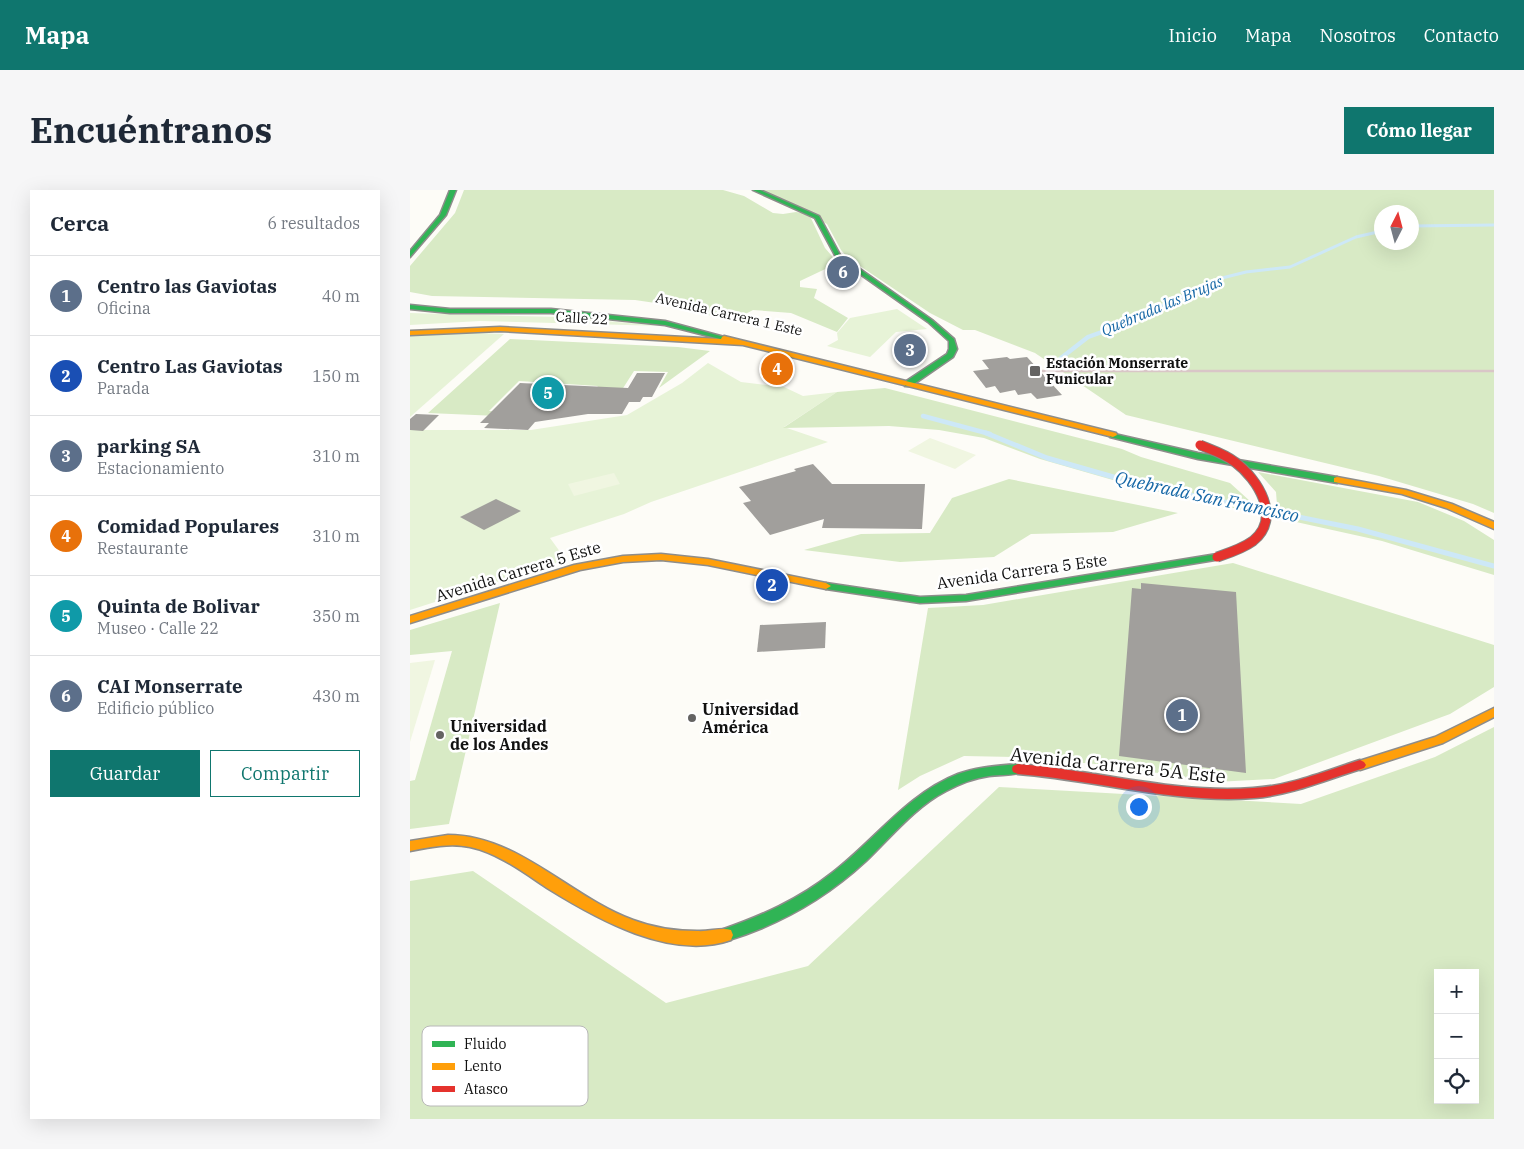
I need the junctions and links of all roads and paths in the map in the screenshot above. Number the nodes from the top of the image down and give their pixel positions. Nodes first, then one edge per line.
1 (452, 190) edge
2 (756, 190) edge
3 (439, 196) dead end
4 (410, 237) edge
5 (410, 256) edge
6 (410, 298) edge
7 (410, 307) edge
8 (410, 327) edge
9 (695, 330) junction
10 (744, 331) junction
11 (410, 333) edge
12 (752, 343) junction
13 (919, 377) junction
14 (908, 384) junction
15 (1494, 526) edge
16 (410, 620) edge
17 (1494, 712) edge
18 (410, 846) edge

1 - 5 main road
2 - 13 main road
3 - 4 main road
6 - 10 main road, Avenida Carrera 1 Este
7 - 9 main road, Avenida Carrera 1 Este
8 - 9 main road, Calle 22
9 - 10 main road, Calle 22
9 - 12 main road, Avenida Carrera 1 Este
10 - 13 main road, Avenida Carrera 1 Este
11 - 12 main road, Calle 22
12 - 14 main road, Avenida Carrera 1 Este
13 - 14 main road
13 - 16 main road, Avenida Carrera 5 Este, bridge
14 - 15 main road
17 - 18 main road, Avenida Carrera 5A Este

